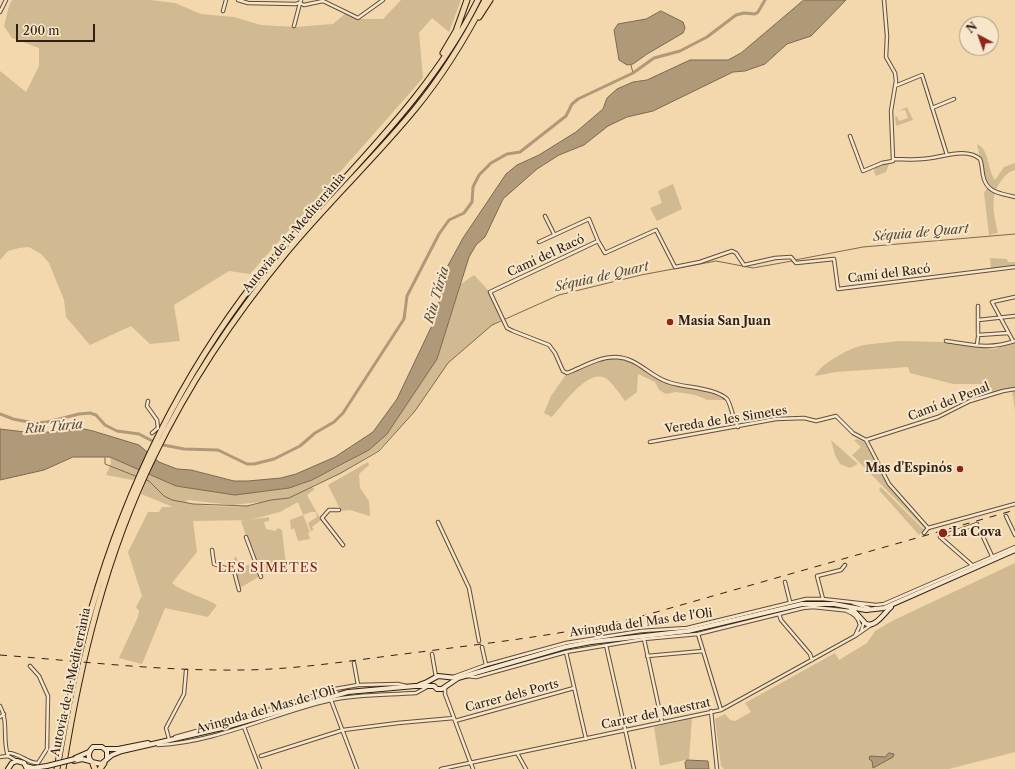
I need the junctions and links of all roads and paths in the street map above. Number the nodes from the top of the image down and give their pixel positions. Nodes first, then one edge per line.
1 (6, 0) edge
2 (226, 0) edge
3 (238, 0) edge
4 (324, 0) edge
5 (383, 0) edge
6 (467, 0) edge
7 (478, 0) edge
8 (484, 0) edge
9 (490, 0) edge
10 (884, 0) edge
11 (264, 1) edge
12 (301, 2) edge
13 (223, 11) dead end
14 (0, 12) edge
15 (294, 26) dead end
16 (467, 34) junction
17 (424, 86) junction
18 (895, 86) junction
19 (954, 99) dead end
20 (932, 108) junction
21 (850, 136) dead end
22 (947, 155) junction
23 (893, 159) junction
24 (1015, 197) edge
25 (545, 216) dead end
26 (554, 234) junction
27 (598, 241) junction
28 (539, 242) dead end
29 (1015, 266) edge
30 (1015, 297) edge
31 (978, 306) dead end
32 (1015, 316) edge
33 (1000, 319) junction
34 (978, 320) junction
35 (1008, 333) junction
36 (978, 336) junction
37 (946, 341) dead end
38 (1014, 341) edge
39 (977, 345) junction
40 (1015, 389) edge
41 (148, 401) dead end
42 (169, 422) junction
43 (738, 427) junction
44 (152, 433) dead end
45 (866, 440) junction
46 (650, 442) dead end
47 (1015, 504) edge
48 (339, 510) dead end
49 (128, 511) junction
50 (1006, 516) dead end
51 (438, 522) dead end
52 (928, 528) junction
53 (924, 533) dead end
54 (1015, 535) edge
55 (246, 537) dead end
56 (343, 545) dead end
57 (1015, 547) edge
58 (212, 550) dead end
59 (1015, 550) edge
60 (992, 557) junction
61 (845, 565) dead end
62 (972, 565) junction
63 (261, 577) dead end
64 (784, 582) dead end
65 (239, 590) dead end
66 (900, 597) junction
67 (823, 599) junction
68 (790, 602) junction
69 (851, 602) junction
70 (895, 604) junction
71 (847, 607) junction
72 (884, 608) junction
73 (841, 609) junction
74 (868, 609) junction
75 (876, 610) junction
76 (855, 612) junction
77 (779, 614) junction
78 (879, 618) junction
79 (864, 620) junction
80 (871, 625) junction
81 (698, 634) junction
82 (860, 634) junction
83 (855, 636) junction
84 (644, 639) junction
85 (479, 641) dead end
86 (606, 645) junction
87 (482, 647) dead end
88 (703, 651) junction
89 (566, 652) junction
90 (432, 654) dead end
91 (647, 656) junction
92 (812, 660) junction
93 (354, 663) dead end
94 (486, 665) junction
95 (30, 666) dead end
96 (186, 671) dead end
97 (466, 675) junction
98 (437, 677) junction
99 (445, 677) junction
100 (451, 678) junction
101 (458, 678) junction
102 (358, 685) junction
103 (406, 686) junction
104 (415, 686) junction
105 (429, 686) junction
106 (434, 686) junction
107 (444, 687) junction
108 (574, 688) junction
109 (331, 700) junction
110 (0, 706) edge
111 (721, 710) junction
112 (711, 712) junction
113 (4, 714) junction
114 (0, 717) edge
115 (454, 719) junction
116 (662, 722) junction
117 (244, 727) junction
118 (343, 730) junction
119 (626, 730) junction
120 (204, 733) junction
121 (170, 739) junction
122 (586, 739) junction
123 (155, 745) junction
124 (105, 749) junction
125 (89, 752) junction
126 (517, 753) junction
127 (8, 754) junction
128 (260, 756) dead end
129 (0, 757) edge
130 (75, 760) junction
131 (16, 761) junction
132 (105, 761) junction
133 (470, 763) junction
134 (93, 764) edge
135 (27, 767) edge
136 (45, 768) edge
137 (8, 769) edge
138 (57, 769) edge
139 (63, 769) edge
140 (100, 769) edge
141 (260, 769) edge
142 (357, 769) edge
143 (441, 769) edge
144 (473, 769) edge
145 (526, 769) edge
146 (634, 769) edge
147 (717, 769) edge

1 - 14 street
2 - 13 street
3 - 11 street
4 - 5 street
4 - 12 street
6 - 17 highway
7 - 17 highway, Autovia de la Mediterrània
8 - 16 highway, Autovia de la Mediterrània
9 - 16 highway
10 - 18 street
11 - 12 street
12 - 15 street
16 - 42 highway, Autovia de la Mediterrània
17 - 42 highway, Autovia de la Mediterrània
18 - 20 street
18 - 23 street
19 - 20 street
20 - 22 street
21 - 23 street
22 - 23 street
22 - 24 street
25 - 26 street
26 - 27 street
26 - 28 street
27 - 29 street, Camí del Racó
27 - 43 street, Camí del Racó
30 - 33 street
31 - 34 street
32 - 33 street
33 - 34 street
33 - 35 street
34 - 36 street
35 - 36 street
35 - 38 street
36 - 39 street
37 - 39 street
38 - 39 street
40 - 45 street, Camí del Penal
41 - 44 street
42 - 49 highway, Autovia de la Mediterrània
43 - 45 street, Vereda de les Simetes
43 - 46 street, Vereda de les Simetes
45 - 52 street
47 - 52 street
48 - 56 street
49 - 138 highway, Autovia de la Mediterrània
49 - 139 highway, Autovia de la Mediterrània
50 - 54 street
51 - 85 street
52 - 53 street
55 - 63 street
57 - 60 street, Avinguda del Mas de l'Oli
58 - 65 street
59 - 70 main road
60 - 62 street, Avinguda del Mas de l'Oli
60 - 62 street
61 - 67 street
62 - 66 street, Avinguda del Mas de l'Oli
64 - 68 street
66 - 69 street, Avinguda del Mas de l'Oli
66 - 72 street
67 - 68 street, Avinguda del Mas de l'Oli
67 - 69 street, Avinguda del Mas de l'Oli
68 - 94 street, Avinguda del Mas de l'Oli
69 - 74 street
70 - 72 main road
70 - 78 main road
71 - 74 main road
71 - 76 main road
71 - 97 main road
72 - 75 main road
73 - 76 street, Avinguda del Mas de l'Oli
73 - 77 street, Avinguda del Mas de l'Oli
73 - 83 street
74 - 75 main road
74 - 79 main road
75 - 78 main road
76 - 79 main road
77 - 81 street, Avinguda del Mas de l'Oli
77 - 92 street
78 - 80 main road
79 - 80 main road
79 - 82 street
80 - 82 street, Carrer del Maestrat
81 - 84 street, Avinguda del Mas de l'Oli
81 - 88 street
82 - 83 street, Carrer del Maestrat
83 - 92 street, Carrer del Maestrat
84 - 86 street, Avinguda del Mas de l'Oli
84 - 91 street
86 - 89 street, Avinguda del Mas de l'Oli
86 - 119 street
87 - 94 street
88 - 91 street
88 - 111 street
89 - 97 street, Avinguda del Mas de l'Oli
89 - 108 street
90 - 98 street
91 - 116 street
92 - 111 street, Carrer del Maestrat
93 - 102 street
94 - 100 street, Avinguda del Mas de l'Oli
95 - 127 street
96 - 121 street
97 - 101 main road
98 - 99 main road
98 - 104 main road
98 - 106 main road
99 - 100 main road
99 - 107 main road
100 - 101 main road
101 - 107 main road
102 - 103 street, Avinguda del Mas de l'Oli
102 - 121 street, Avinguda del Mas de l'Oli
103 - 104 main road
103 - 120 main road
104 - 105 main road
105 - 106 main road
105 - 109 street, Avinguda del Mas de l'Oli
106 - 107 main road
107 - 115 street
108 - 115 street, Carrer dels Ports
108 - 122 street
109 - 117 street, Avinguda del Mas de l'Oli
109 - 118 street
110 - 113 street
111 - 112 street, Carrer del Maestrat
112 - 116 street, Carrer del Maestrat
112 - 147 street
113 - 114 street
113 - 127 street
115 - 118 street, Carrer dels Ports
115 - 133 street
116 - 119 street, Carrer del Maestrat
117 - 123 street, Avinguda del Mas de l'Oli
117 - 141 street
118 - 128 street, Carrer dels Ports
118 - 142 street
119 - 122 street, Carrer del Maestrat
119 - 146 street
120 - 121 main road
120 - 123 main road
121 - 124 main road
122 - 126 street, Carrer del Maestrat
123 - 132 main road
124 - 125 main road
124 - 132 main road
125 - 130 main road
125 - 134 main road
126 - 133 street, Carrer del Maestrat
126 - 145 street
127 - 129 street
127 - 131 street
130 - 134 main road
130 - 136 main road, bridge
131 - 135 main road
131 - 137 main road
132 - 134 main road
132 - 140 highway
133 - 143 street, Carrer del Maestrat
133 - 144 street
135 - 136 main road

